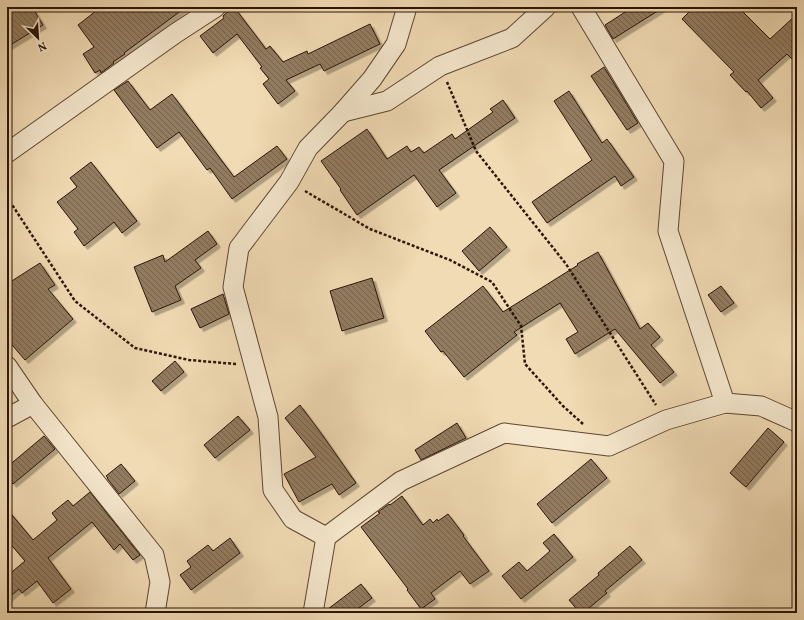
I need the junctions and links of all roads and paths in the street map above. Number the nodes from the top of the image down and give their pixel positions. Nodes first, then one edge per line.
1 (216, 7) edge
2 (407, 7) edge
3 (546, 7) edge
4 (581, 7) edge
5 (440, 66) junction
6 (343, 112) junction
7 (7, 153) edge
8 (289, 182) junction
9 (7, 197) edge
10 (255, 365) junction
11 (7, 366) edge
12 (724, 403) junction
13 (33, 404) junction
14 (7, 418) edge
15 (666, 420) junction
16 (797, 422) edge
17 (586, 426) dead end
18 (326, 537) junction
19 (155, 613) edge
20 (313, 613) edge

1 - 7 street
2 - 6 street
3 - 5 street
4 - 12 street
5 - 6 street
5 - 15 path
6 - 8 street
8 - 10 street
8 - 17 path
9 - 10 path
10 - 18 street
11 - 13 street
12 - 15 street
12 - 16 street
13 - 14 street
13 - 19 street
15 - 18 street
18 - 20 street

